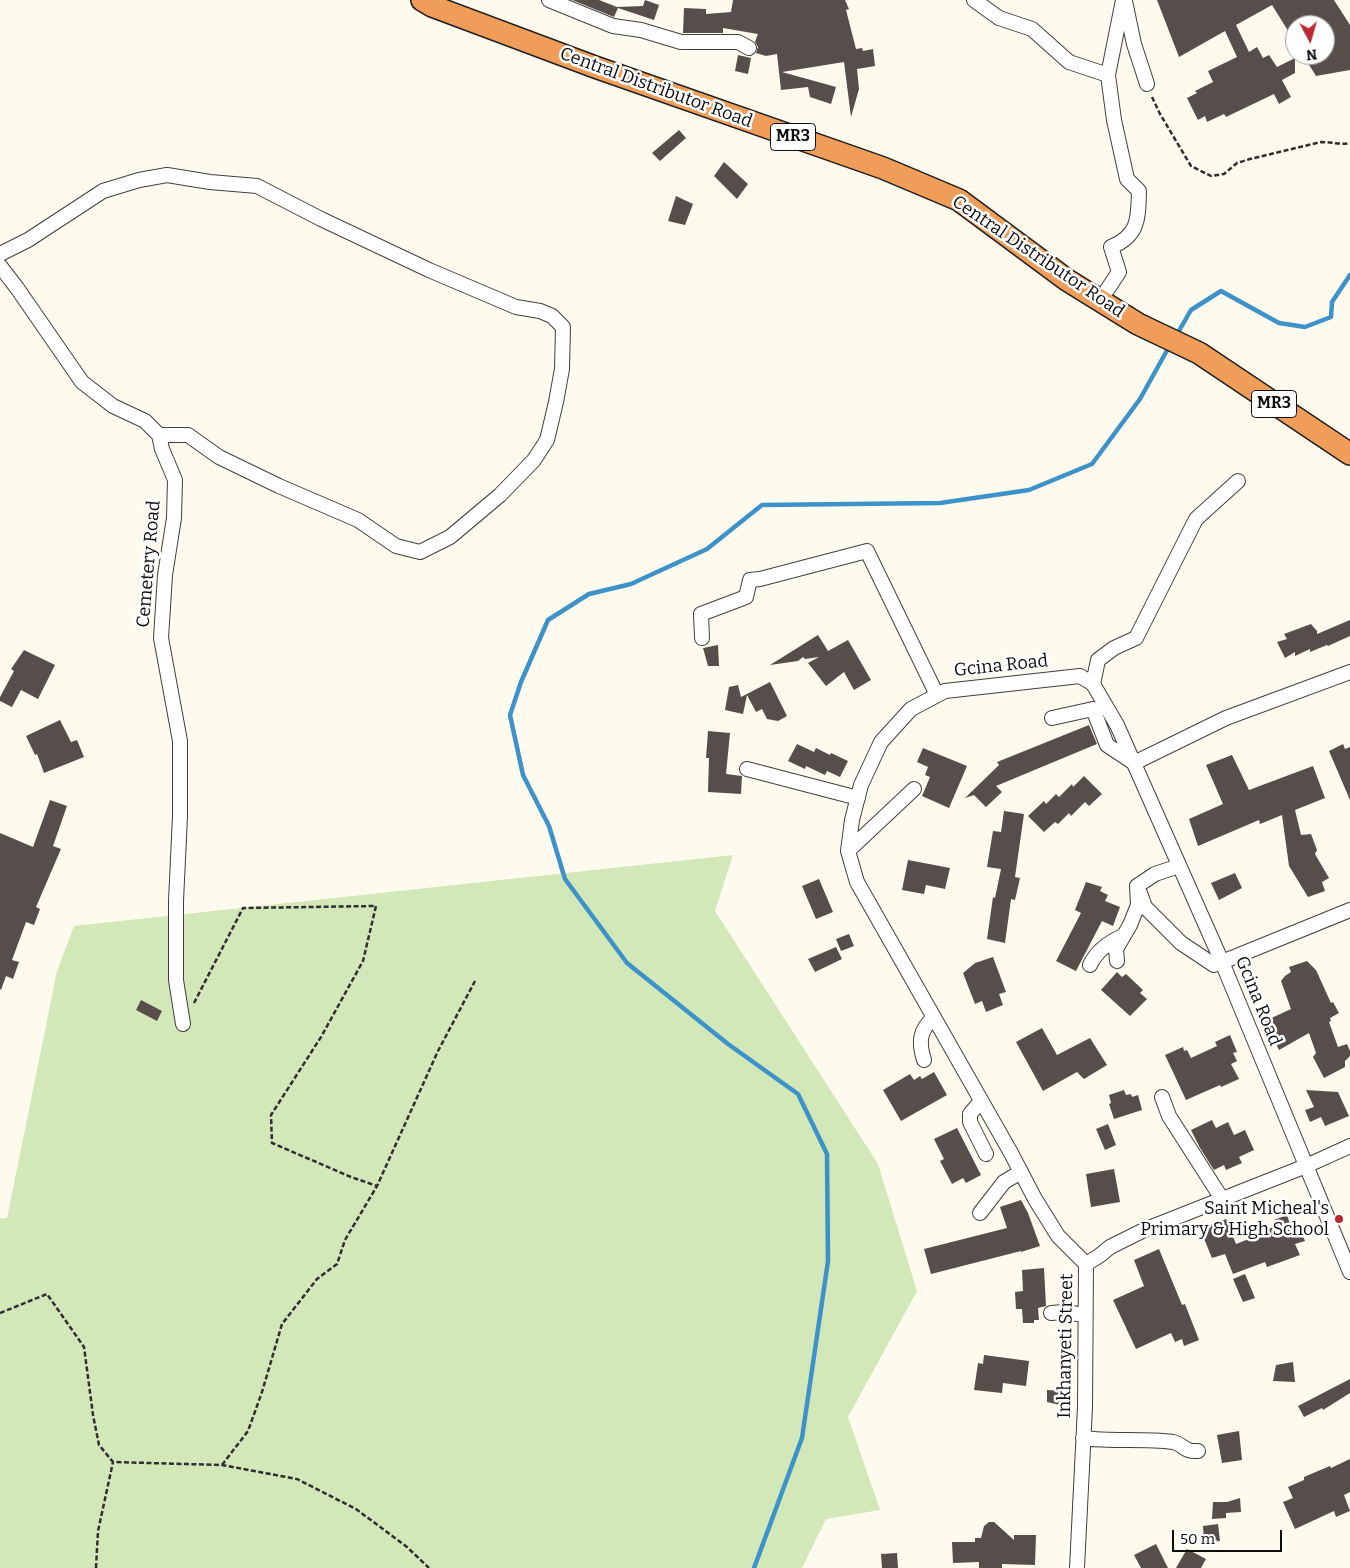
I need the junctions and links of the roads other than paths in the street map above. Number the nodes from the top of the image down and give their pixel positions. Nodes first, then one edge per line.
1 (422, 0) edge
2 (441, 0) edge
3 (974, 0) edge
4 (1124, 0) edge
5 (558, 1) edge
6 (749, 48) dead end
7 (1108, 75) junction
8 (1147, 84) road end
9 (0, 254) edge
10 (0, 266) edge
11 (1107, 290) junction
12 (1139, 318) junction
13 (1202, 347) junction
14 (159, 435) junction
15 (1350, 437) edge
16 (1350, 454) edge
17 (1238, 480) dead end
18 (702, 638) dead end
19 (1350, 672) edge
20 (1093, 684) junction
21 (937, 695) junction
22 (1052, 718) dead end
23 (1134, 762) junction
24 (746, 769) dead end
25 (914, 789) dead end
26 (858, 798) junction
27 (848, 851) junction
28 (1179, 866) junction
29 (1137, 886) junction
30 (1350, 910) edge
31 (1124, 936) junction
32 (1118, 961) dead end
33 (1218, 964) junction
34 (1090, 965) dead end
35 (934, 1017) junction
36 (183, 1024) road end
37 (924, 1060) dead end
38 (1162, 1097) dead end
39 (982, 1101) junction
40 (1350, 1146) edge
41 (986, 1154) dead end
42 (1306, 1166) junction
43 (1021, 1172) junction
44 (1222, 1199) junction
45 (980, 1213) dead end
46 (1086, 1264) junction
47 (1350, 1272) edge
48 (1051, 1313) dead end
49 (1085, 1315) junction
50 (1083, 1438) junction
51 (1198, 1451) dead end
52 (1078, 1568) edge

1 - 12 highway, Central Distributor Road / MR3
2 - 11 highway, Central Distributor Road / MR3
3 - 7 street
4 - 7 street
4 - 8 street
5 - 6 street
7 - 11 street
9 - 14 street
10 - 14 street
11 - 12 highway, Central Distributor Road / MR3
12 - 13 highway, Central Distributor Road / MR3
13 - 15 highway, Central Distributor Road / MR3
13 - 16 highway, Central Distributor Road / MR3
14 - 36 street, Cemetery Road
17 - 20 street
18 - 21 street
19 - 23 street
20 - 21 street, Gcina Road
20 - 23 street, Gcina Road
21 - 26 street, Gcina Road
22 - 23 street
23 - 28 street, Gcina Road
24 - 26 street
25 - 27 street
26 - 27 street, Gcina Road
27 - 35 street, Gcina Road
28 - 29 street
28 - 33 street, Gcina Road
29 - 31 street
29 - 33 street
30 - 33 street
31 - 32 street
31 - 34 street
33 - 42 street, Gcina Road
35 - 37 street
35 - 39 street, Gcina Road
38 - 44 street
39 - 41 street
39 - 43 street, Gcina Road
40 - 42 street, Inkhanyeti Street
42 - 44 street, Inkhanyeti Street
42 - 47 street, Gcina Road
43 - 45 street
43 - 46 street, Gcina Road
44 - 46 street, Inkhanyeti Street
46 - 49 street, Inkhanyeti Street
48 - 49 street
49 - 50 street, Inkhanyeti Street
50 - 51 street
50 - 52 street, Inkhanyeti Street

